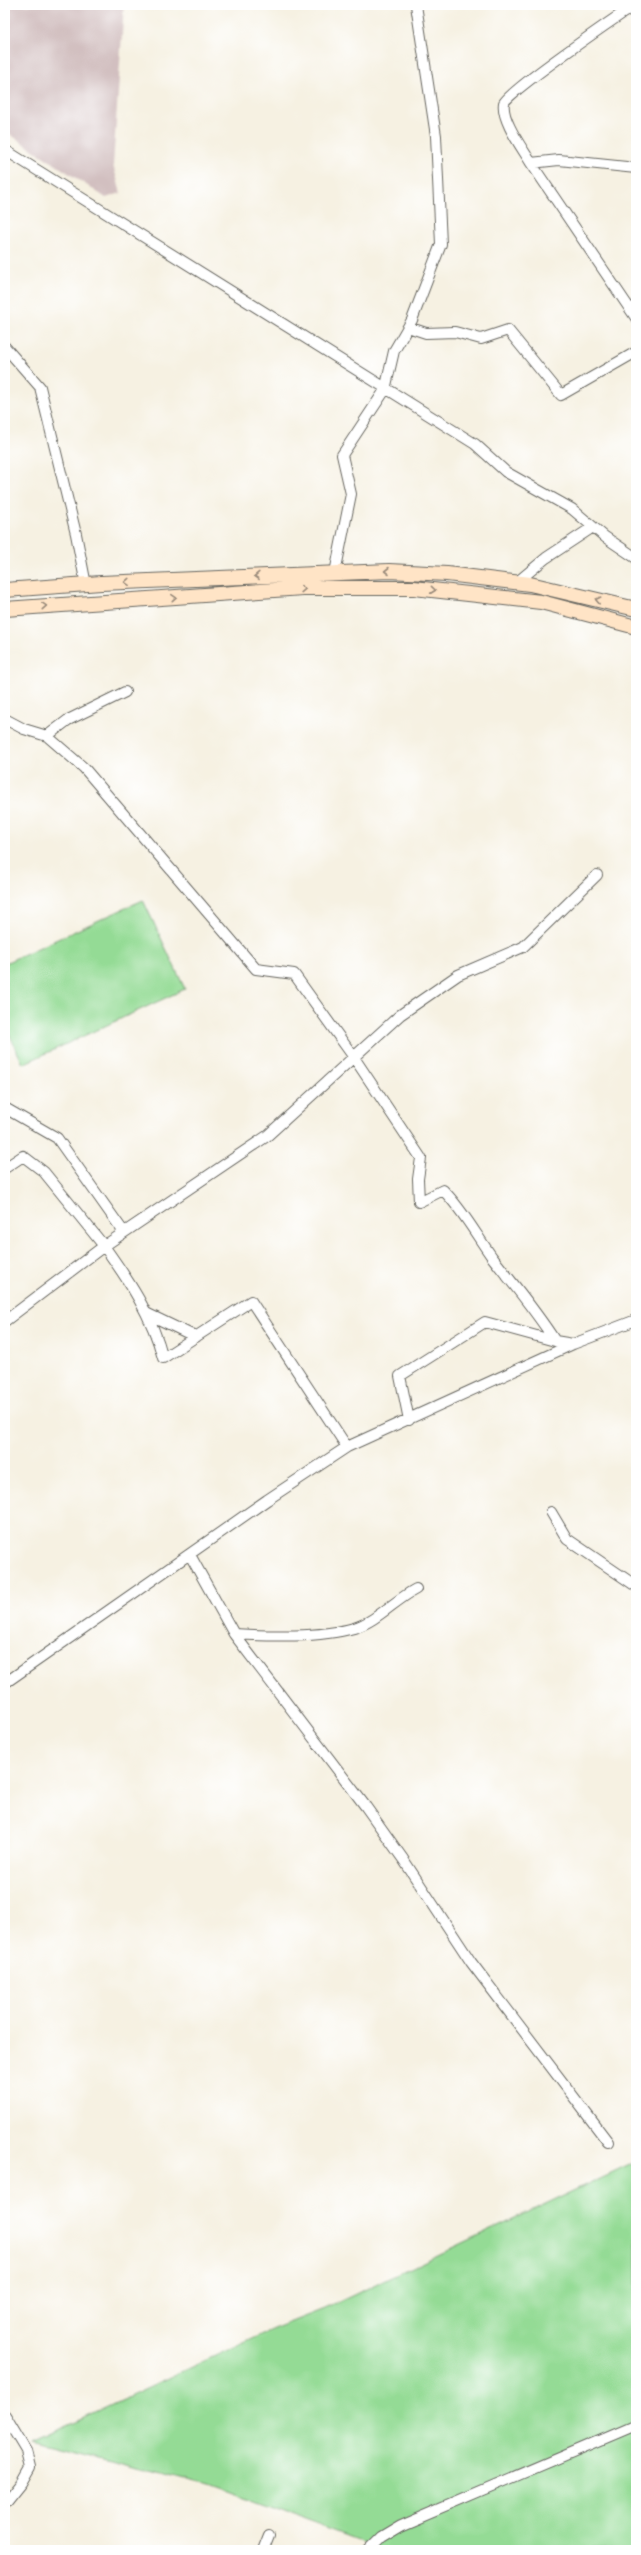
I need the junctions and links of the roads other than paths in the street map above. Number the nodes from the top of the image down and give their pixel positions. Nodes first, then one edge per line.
1 (416, 5) edge
2 (635, 5) edge
3 (5, 150) edge
4 (531, 163) junction
5 (636, 168) edge
6 (636, 318) edge
7 (408, 326) junction
8 (5, 347) edge
9 (636, 352) edge
10 (385, 390) junction
11 (593, 527) junction
12 (636, 558) edge
13 (335, 573) junction
14 (516, 582) junction
15 (101, 583) junction
16 (86, 585) junction
17 (5, 590) edge
18 (102, 603) junction
19 (5, 609) edge
20 (636, 609) edge
21 (636, 627) edge
22 (125, 692) dead end
23 (5, 718) edge
24 (47, 736) junction
25 (597, 875) dead end
26 (353, 1056) junction
27 (5, 1108) edge
28 (5, 1168) edge
29 (123, 1231) junction
30 (104, 1246) junction
31 (148, 1314) junction
32 (5, 1320) edge
33 (636, 1320) edge
34 (196, 1337) junction
35 (555, 1341) junction
36 (574, 1344) junction
37 (409, 1420) junction
38 (347, 1447) junction
39 (551, 1512) dead end
40 (190, 1555) junction
41 (636, 1586) edge
42 (416, 1589) dead end
43 (234, 1634) junction
44 (5, 1683) edge
45 (608, 2142) dead end
46 (5, 2416) edge
47 (636, 2425) edge
48 (5, 2503) edge
49 (269, 2535) dead end
50 (263, 2550) edge
51 (368, 2550) edge

1 - 7 street
2 - 4 street
3 - 10 street
4 - 5 street
4 - 6 street
7 - 9 street
7 - 10 street
8 - 16 street
10 - 11 street
10 - 13 street
11 - 12 street
11 - 14 street
14 -> 13 main road
13 -> 15 main road
20 -> 14 main road
15 - 16 main road
15 - 18 main road
16 - 17 main road
19 -> 18 main road
18 -> 21 main road
22 - 24 street
23 - 24 street
24 - 26 street
25 - 26 street
26 - 29 street
26 - 35 street
27 - 29 street
28 - 30 street
29 - 30 street
30 - 31 street
30 - 32 street
31 - 34 street
31 - 34 street
33 - 36 street
34 - 38 street
35 - 36 street
35 - 37 street
36 - 37 street
37 - 38 street
38 - 40 street
39 - 41 street
40 - 43 street
40 - 44 street
42 - 43 street
43 - 45 street
46 - 48 street
47 - 51 street
49 - 50 street

